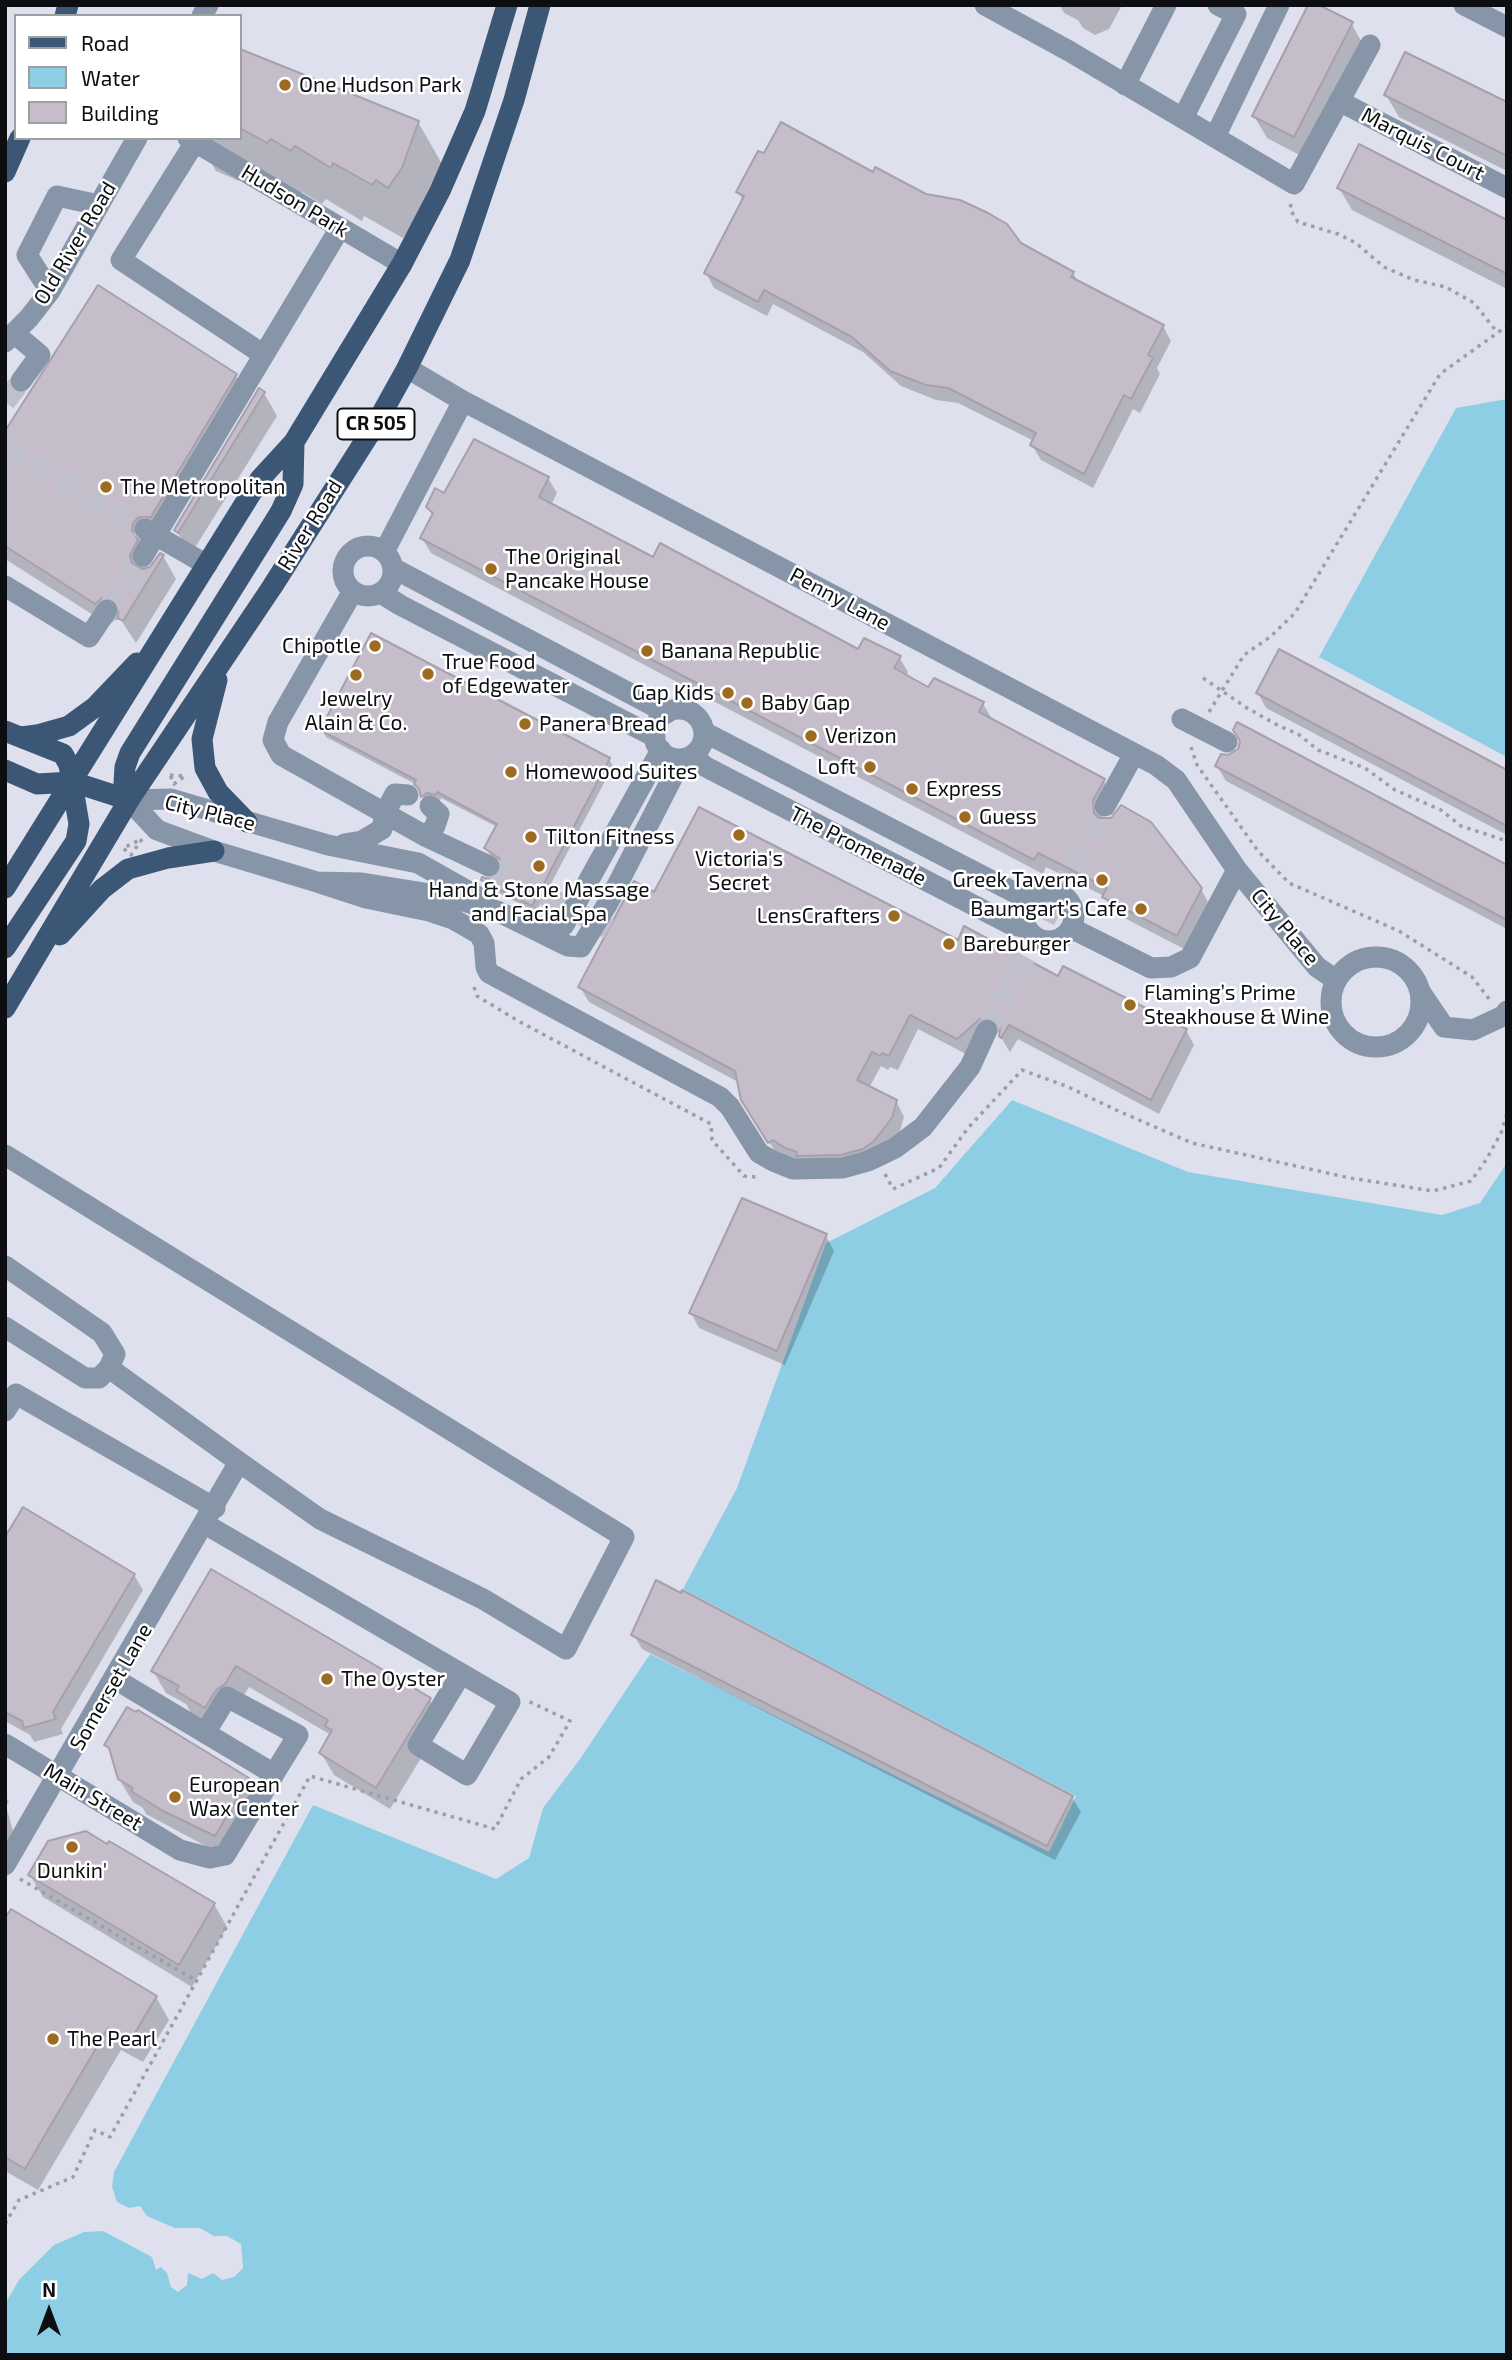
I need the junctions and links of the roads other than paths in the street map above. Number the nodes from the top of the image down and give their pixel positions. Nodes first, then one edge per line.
1 (507, 5) edge
2 (540, 5) edge
3 (1166, 5) edge
4 (1218, 5) edge
5 (1279, 5) edge
6 (1464, 5) edge
7 (997, 8) edge
8 (1507, 27) edge
9 (1370, 45) dead end
10 (1125, 85) junction
11 (1339, 100) junction
12 (1183, 118) junction
13 (1214, 137) junction
14 (19, 140) edge
15 (136, 140) edge
16 (191, 140) edge
17 (5, 172) edge
18 (1507, 188) edge
19 (99, 205) junction
20 (340, 228) junction
21 (402, 264) junction
22 (50, 290) junction
23 (10, 337) edge
24 (264, 355) junction
25 (407, 368) junction
26 (21, 381) tunnel mouth
27 (463, 401) junction
28 (294, 442) junction
29 (150, 532) junction
30 (143, 556) tunnel mouth
31 (388, 560) junction
32 (207, 565) junction
33 (5, 586) edge
34 (353, 591) junction
35 (381, 593) junction
36 (107, 610) tunnel mouth
37 (167, 631) junction
38 (222, 662) junction
39 (667, 713) junction
40 (1190, 723) road end
41 (704, 732) junction
42 (12, 734) edge
43 (1227, 742) dead end
44 (658, 744) junction
45 (1134, 754) junction
46 (687, 758) junction
47 (5, 770) edge
48 (72, 782) junction
49 (408, 795) dead end
50 (129, 800) junction
51 (430, 806) dead end
52 (1105, 806) tunnel mouth
53 (385, 813) junction
54 (247, 822) junction
55 (427, 837) junction
56 (328, 845) junction
57 (214, 852) junction
58 (489, 866) tunnel mouth
59 (1237, 870) junction
60 (317, 882) junction
61 (5, 888) edge
62 (1029, 900) junction
63 (497, 911) junction
64 (1027, 928) junction
65 (1071, 928) junction
66 (541, 932) junction
67 (5, 948) edge
68 (32, 965) junction
69 (1336, 981) junction
70 (1420, 993) junction
71 (5, 1008) edge
72 (1505, 1013) edge
73 (1444, 1027) junction
74 (987, 1030) tunnel mouth
75 (1401, 1040) junction
76 (5, 1155) edge
77 (5, 1266) edge
78 (5, 1327) edge
79 (109, 1368) junction
80 (5, 1411) edge
81 (239, 1462) junction
82 (210, 1516) junction
83 (461, 1674) junction
84 (115, 1679) junction
85 (205, 1733) junction
86 (5, 1744) edge
87 (274, 1774) junction
88 (58, 1776) junction
89 (11, 1871) edge

1 - 21 main road, CR 505
2 - 25 main road, River Road / CR 505
3 - 10 street
4 - 12 street
5 - 13 street
6 - 8 street
7 - 10 street
9 - 11 street, Marquis Court
10 - 12 street
11 - 13 street, Marquis Court
11 - 18 street, Marquis Court
12 - 13 street
14 - 17 main road
15 - 19 street, Old River Road
16 - 20 street, Hudson Park
16 - 24 street
19 - 22 street, Old River Road
19 - 22 street
20 - 21 street, Hudson Park
20 - 24 street
21 - 28 main road, CR 505
22 - 23 street, Old River Road
23 - 26 street
24 - 29 street
25 - 27 street, Penny Lane
25 - 38 main road, River Road / CR 505
27 - 31 street
27 - 45 street, Penny Lane
28 - 32 main road, CR 505
28 - 50 main road
29 - 30 street
29 - 32 street
31 - 34 street
31 - 35 street
31 - 39 street
32 - 37 main road, CR 505
33 - 36 street
34 - 35 street
34 - 53 street
35 - 44 street
37 - 42 main road
37 - 48 main road, CR 505
38 - 50 main road, River Road / CR 505
38 - 54 main road
39 - 41 street
39 - 44 street
40 - 43 street
41 - 46 street
41 - 62 street, The Promenade
42 - 48 main road
44 - 46 street
44 - 66 street
45 - 52 street
45 - 59 street, Penny Lane
46 - 64 street, The Promenade
46 - 66 street, City Place
47 - 48 main road
48 - 50 main road
48 - 61 main road, CR 505
48 - 67 main road
49 - 53 street
50 - 54 street, City Place
50 - 57 street, City Place
50 - 68 main road, River Road / CR 505
51 - 55 street
53 - 55 street
53 - 56 street
54 - 56 street, City Place
55 - 58 street
56 - 60 street
56 - 63 street, City Place
57 - 60 street, City Place
57 - 68 main road
59 - 65 street
59 - 69 street, City Place
60 - 63 street, City Place
60 - 74 street
62 - 64 street
62 - 65 street
63 - 66 street, City Place
64 - 65 street
68 - 71 main road, River Road / CR 505
69 - 70 street
69 - 75 street
70 - 73 street
70 - 75 street
72 - 73 street
73 - 75 street
76 - 81 street
77 - 79 street
78 - 79 street
79 - 81 street
80 - 82 street
81 - 82 street, Somerset Lane
82 - 83 street
82 - 84 street, Somerset Lane
83 - 83 street
84 - 85 street
84 - 88 street, Somerset Lane
85 - 87 street
85 - 87 street
86 - 88 street, Main Street
87 - 88 street, Main Street
88 - 89 street, Somerset Lane

